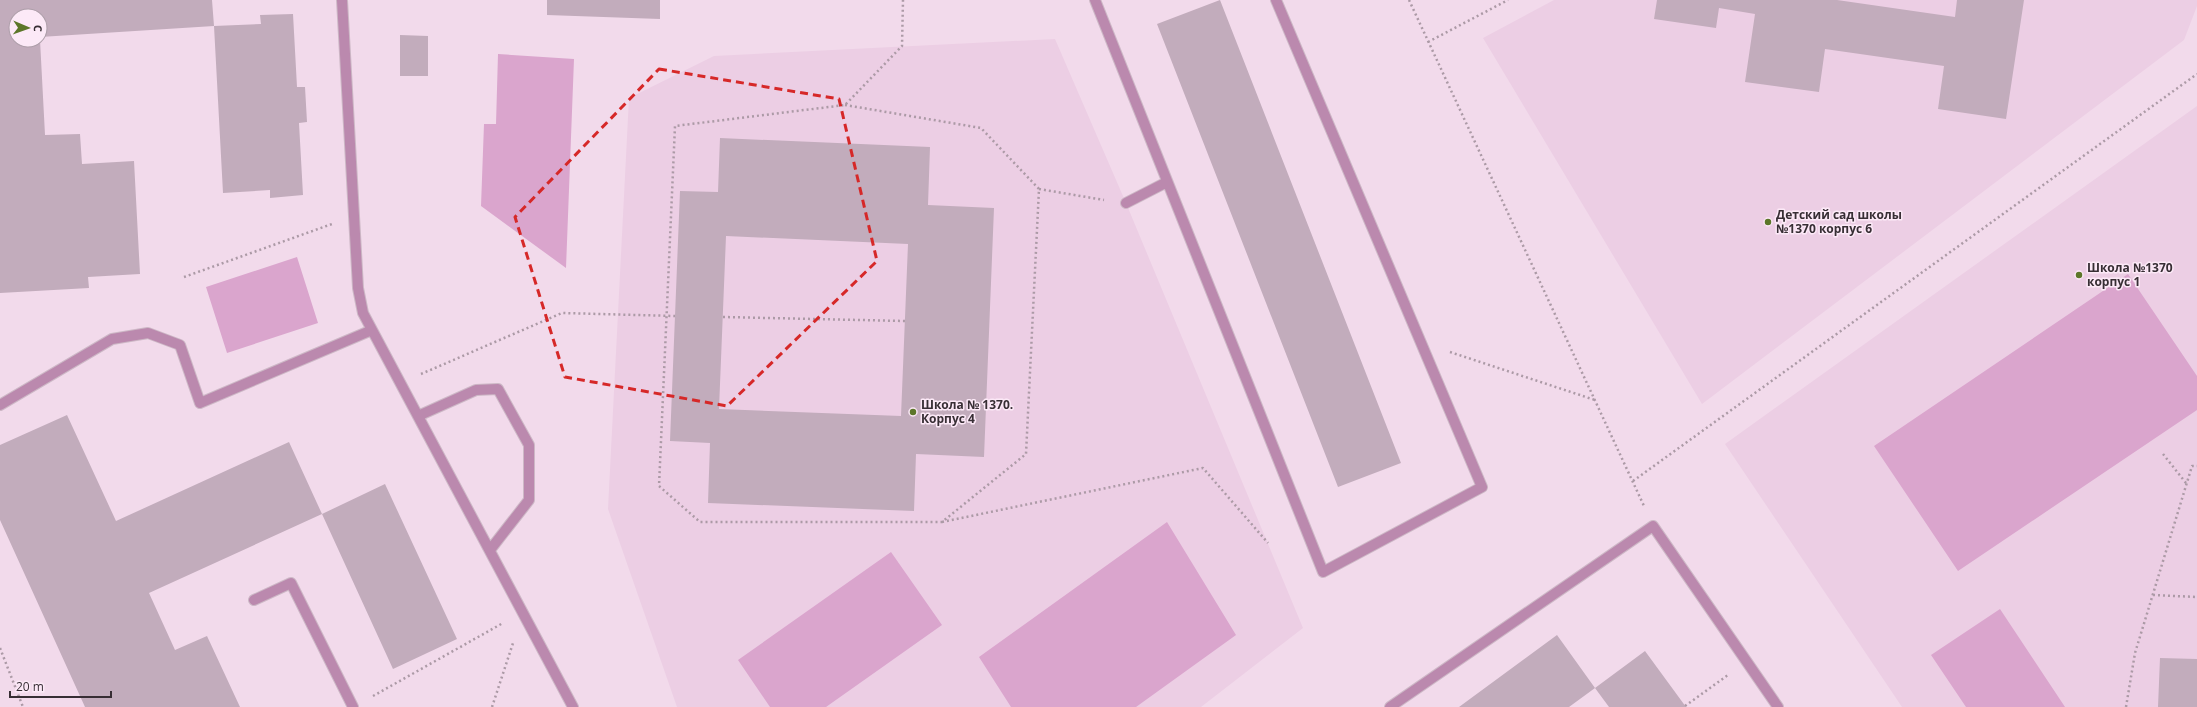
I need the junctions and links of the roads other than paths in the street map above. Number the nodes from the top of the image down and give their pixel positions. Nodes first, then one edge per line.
1 (342, 0) edge
2 (1095, 0) edge
3 (1276, 0) edge
4 (1167, 182) junction
5 (1126, 203) road end
6 (372, 330) junction
7 (0, 405) edge
8 (418, 416) junction
9 (490, 550) junction
10 (254, 600) dead end
11 (352, 707) edge
12 (573, 707) edge
13 (1390, 707) edge
14 (1778, 707) edge

1 - 6 lane
2 - 4 lane
3 - 4 lane
4 - 5 lane
6 - 7 lane
6 - 8 lane
8 - 9 lane
8 - 9 lane
9 - 12 lane
10 - 11 lane
13 - 14 lane

